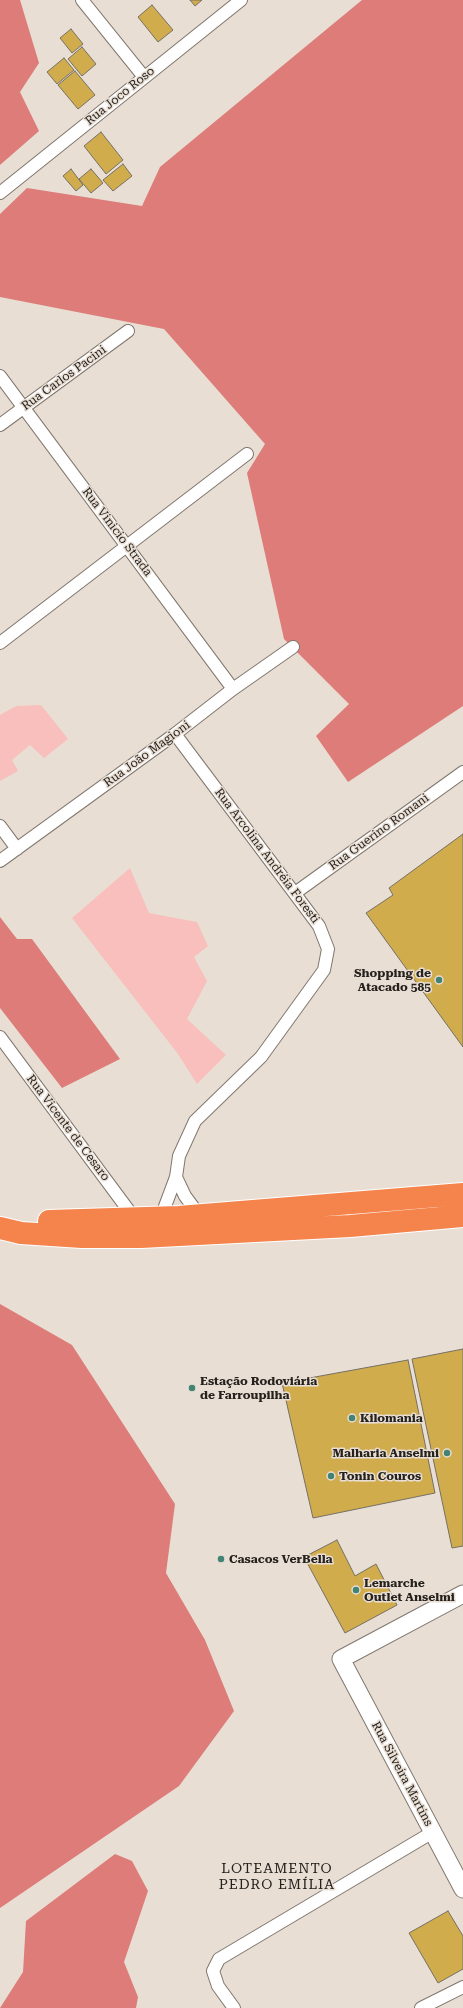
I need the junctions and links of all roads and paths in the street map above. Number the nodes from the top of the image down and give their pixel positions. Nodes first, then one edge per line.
1 (82, 0) edge
2 (240, 0) edge
3 (144, 77) junction
4 (0, 193) edge
5 (128, 331) dead end
6 (0, 376) edge
7 (24, 407) junction
8 (0, 425) edge
9 (247, 454) dead end
10 (128, 547) junction
11 (0, 643) edge
12 (293, 647) dead end
13 (233, 689) junction
14 (175, 734) junction
15 (463, 772) edge
16 (0, 826) edge
17 (17, 849) junction
18 (0, 861) edge
19 (295, 893) junction
20 (0, 1037) edge
21 (176, 1177) junction
22 (463, 1194) edge
23 (199, 1215) junction
24 (463, 1216) edge
25 (135, 1218) junction
26 (161, 1218) junction
27 (0, 1224) edge
28 (0, 1228) edge
29 (463, 1594) edge
30 (433, 1832) junction
31 (463, 1889) edge
32 (463, 1987) edge
33 (234, 2008) edge
34 (421, 2008) edge

1 - 3 street
2 - 3 street, Rua Joco Roso
3 - 4 street, Rua Joco Roso
5 - 7 street, Rua Carlos Pacini
6 - 7 street, Rua Vinicio Strada
7 - 8 street, Rua Carlos Pacini
7 - 10 street, Rua Vinicio Strada
9 - 10 street
10 - 11 street
10 - 13 street, Rua Vinicio Strada
12 - 13 street, Rua João Magioni
13 - 14 street, Rua João Magioni
14 - 17 street, Rua João Magioni
14 - 19 street, Rua Arcolina Andréia Foresti
15 - 19 street, Rua Guerino Romani
16 - 17 street
17 - 18 street, Rua João Magioni
19 - 21 street, Rua Arcolina Andréia Foresti
20 - 25 street, Rua Vicente de Cesaro
21 - 23 street
21 - 26 street, Rua Arcolina Andréia Foresti
22 - 23 highway
23 - 26 highway
24 - 28 highway
25 - 26 highway
25 - 27 highway
29 - 30 street, Rua Silveira Martins
30 - 31 street, Rua Silveira Martins
30 - 33 street
32 - 34 street

